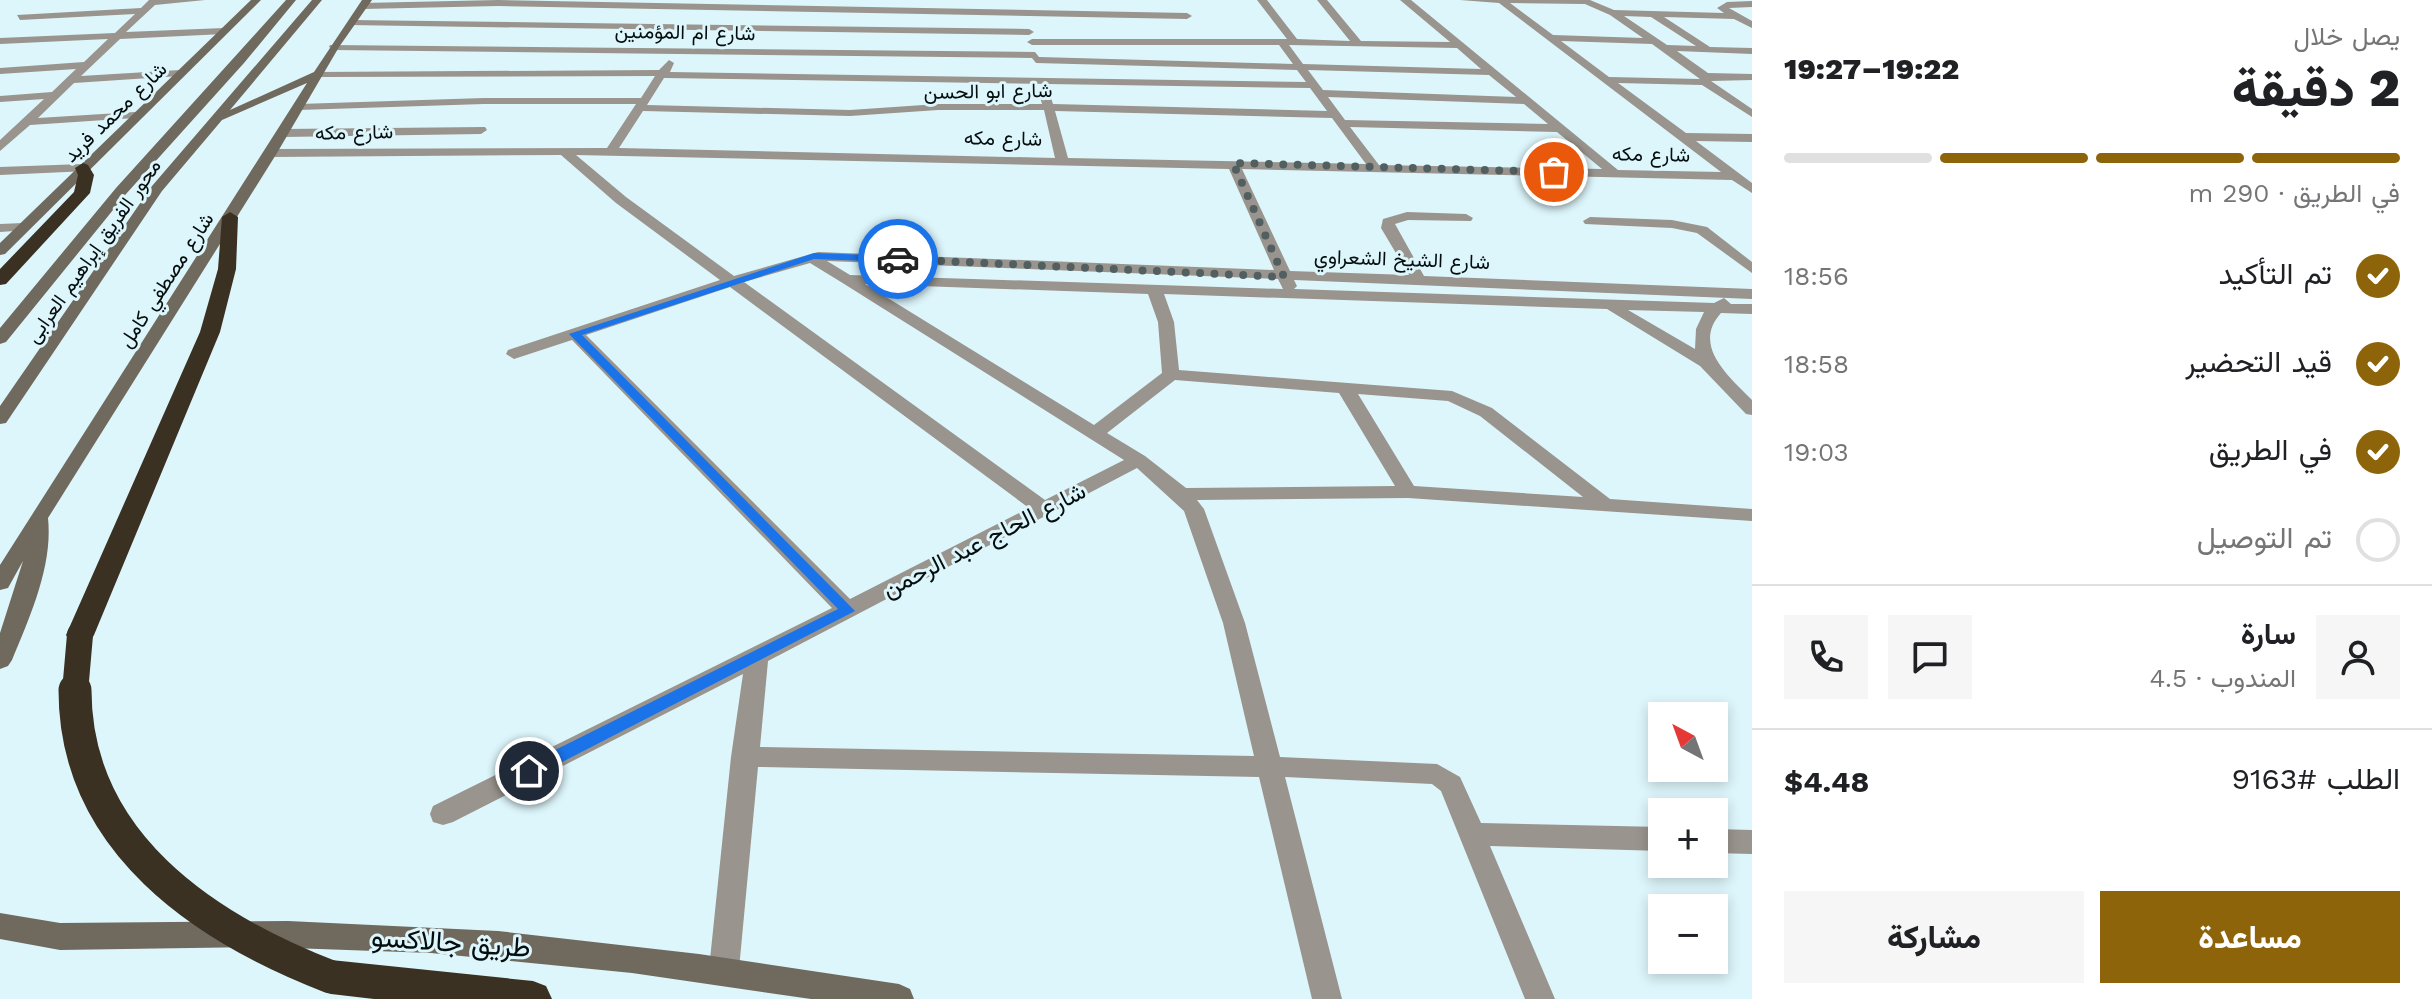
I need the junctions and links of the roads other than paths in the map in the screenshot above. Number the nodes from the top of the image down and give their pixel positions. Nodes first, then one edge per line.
1 (200, 0) edge
2 (256, 0) edge
3 (291, 0) edge
4 (317, 0) edge
5 (1021, 0) edge
6 (1074, 0) edge
7 (1178, 0) edge
8 (1262, 0) edge
9 (1322, 0) edge
10 (1405, 0) edge
11 (1465, 0) edge
12 (1501, 0) edge
13 (154, 1) edge
14 (1582, 1) edge
15 (499, 2) edge
16 (1731, 2) edge
17 (365, 3) edge
18 (701, 4) edge
19 (1752, 4) edge
20 (41, 6) dead end
21 (143, 11) junction
22 (1613, 13) junction
23 (1653, 14) junction
24 (1025, 15) junction
25 (1078, 16) junction
26 (1187, 16) junction
27 (1735, 16) junction
28 (351, 23) junction
29 (496, 25) junction
30 (1752, 25) edge
31 (687, 28) junction
32 (117, 35) junction
33 (1030, 37) junction
34 (1552, 38) junction
35 (0, 41) edge
36 (1655, 41) junction
37 (1090, 42) junction
38 (1202, 42) junction
39 (1288, 42) junction
40 (1358, 44) junction
41 (1460, 45) junction
42 (232, 46) junction
43 (334, 47) junction
44 (491, 47) junction
45 (1665, 48) junction
46 (1708, 49) junction
47 (675, 50) junction
48 (1752, 51) edge
49 (1036, 58) junction
50 (86, 65) junction
51 (1300, 66) junction
52 (0, 71) edge
53 (1492, 72) junction
54 (180, 73) junction
55 (488, 73) junction
56 (319, 74) junction
57 (664, 74) junction
58 (1752, 77) edge
59 (1706, 79) junction
60 (70, 80) junction
61 (1607, 80) junction
62 (1042, 81) junction
63 (1316, 89) junction
64 (54, 95) junction
65 (0, 99) edge
66 (484, 101) junction
67 (1527, 101) junction
68 (644, 104) junction
69 (299, 107) junction
70 (1048, 107) junction
71 (1752, 114) edge
72 (135, 115) junction
73 (1339, 119) junction
74 (216, 121) junction
75 (24, 124) junction
76 (0, 128) edge
77 (1558, 128) junction
78 (481, 130) junction
79 (283, 133) junction
80 (1682, 137) junction
81 (1752, 138) edge
82 (0, 147) edge
83 (476, 151) junction
84 (564, 151) junction
85 (611, 151) junction
86 (271, 153) junction
87 (1062, 159) junction
88 (1233, 163) junction
89 (1374, 167) junction
90 (83, 168) junction
91 (0, 171) edge
92 (1614, 173) junction
93 (1734, 176) junction
94 (1752, 189) edge
95 (230, 217) junction
96 (1466, 218) dead end
97 (1590, 221) dead end
98 (23, 227) junction
99 (0, 228) edge
100 (0, 251) edge
101 (811, 257) junction
102 (1752, 269) edge
103 (1284, 277) junction
104 (846, 279) junction
105 (0, 280) edge
106 (732, 281) junction
107 (1420, 282) junction
108 (1571, 287) junction
109 (1154, 288) junction
110 (1293, 294) junction
111 (1746, 294) edge
112 (1610, 305) junction
113 (1716, 308) junction
114 (1752, 309) edge
115 (575, 334) junction
116 (0, 339) edge
117 (514, 354) dead end
118 (1706, 362) junction
119 (1171, 375) junction
120 (1344, 386) junction
121 (1752, 410) edge
122 (0, 419) edge
123 (1095, 433) junction
124 (1138, 460) junction
125 (1408, 492) junction
126 (1181, 494) junction
127 (1605, 505) junction
128 (1044, 509) junction
129 (1752, 515) edge
130 (39, 516) junction
131 (0, 583) edge
132 (848, 611) junction
133 (757, 657) junction
134 (0, 660) edge
135 (744, 757) junction
136 (1270, 767) junction
137 (443, 814) dead end
138 (1472, 834) junction
139 (1648, 839) edge
140 (1728, 841) edge
141 (1752, 842) edge
142 (0, 926) edge
143 (724, 969) junction
144 (533, 999) edge
145 (899, 999) edge
146 (1327, 999) edge
147 (1540, 999) edge

1 - 13 street
2 - 42 street, شارع محمد فريد
3 - 42 street, محور الفريق إبراهيم العرابى
4 - 74 street, محور الفريق إبراهيم العرابى
5 - 24 street
6 - 25 street
7 - 26 street
8 - 39 street
9 - 40 street
10 - 41 street
11 - 12 street
12 - 14 street
12 - 34 street
13 - 21 street
14 - 22 street
15 - 17 street
15 - 18 street
15 - 29 street
16 - 19 street
16 - 27 street
17 - 28 street, شارع مصطفي كامل
18 - 24 street
18 - 31 street
20 - 21 street
21 - 32 street
22 - 23 street
22 - 36 street
23 - 27 street
23 - 46 street
24 - 25 street
24 - 33 street
25 - 26 street
25 - 37 street
26 - 38 street
27 - 30 street
28 - 29 street
28 - 43 street, شارع مصطفي كامل
29 - 31 street
29 - 44 street
31 - 33 street
31 - 47 street
32 - 35 street
32 - 42 street
32 - 50 street
33 - 37 street
33 - 49 street
34 - 36 street
34 - 61 street
36 - 45 street
37 - 38 street
38 - 39 street
39 - 40 street
39 - 51 street
40 - 41 street
41 - 53 street
42 - 54 street, شارع محمد فريد
42 - 116 street, محور الفريق إبراهيم العرابى
43 - 44 street, شارع ام المؤمنين
43 - 56 street, شارع مصطفي كامل
44 - 47 street, شارع ام المؤمنين
44 - 55 street
45 - 46 street
45 - 59 street
46 - 48 street
47 - 49 street, شارع ام المؤمنين
47 - 57 street
49 - 51 street, شارع ام المؤمنين
49 - 62 street
50 - 52 street
50 - 60 street
51 - 53 street, شارع ام المؤمنين
51 - 63 street
53 - 67 street
54 - 60 street
54 - 72 street, شارع محمد فريد
55 - 56 street
55 - 57 street
55 - 66 street
56 - 69 street, شارع مصطفي كامل
56 - 74 street
57 - 62 street
57 - 68 street
58 - 59 street
59 - 61 street
59 - 71 street
60 - 64 street
61 - 80 street
62 - 63 street
62 - 70 street
63 - 67 street
63 - 73 street
64 - 65 street
64 - 75 street
66 - 68 street, شارع ابو الحسن
66 - 69 street, شارع ابو الحسن
66 - 78 street
67 - 77 street
68 - 70 street, شارع ابو الحسن
68 - 85 street
69 - 79 street, شارع مصطفي كامل
70 - 73 street, شارع ابو الحسن
70 - 87 street
72 - 75 street
72 - 90 street, شارع محمد فريد
73 - 77 street, شارع ابو الحسن
73 - 89 street
74 - 122 street, محور الفريق إبراهيم العرابى
75 - 76 street
75 - 82 street
77 - 92 street
78 - 79 street
78 - 83 street
79 - 86 street, شارع مصطفي كامل
80 - 81 street
80 - 93 street
83 - 84 street, شارع مكه
83 - 86 street, شارع مكه
84 - 85 street, شارع مكه
84 - 106 street
85 - 87 street, شارع مكه
86 - 95 street, شارع مصطفي كامل
87 - 88 street, شارع مكه
88 - 89 street, شارع مكه
88 - 103 street
89 - 92 street, شارع مكه
90 - 91 street
90 - 98 street, شارع محمد فريد
90 - 105 highway
92 - 93 street, شارع مكه
93 - 94 street
95 - 130 street, شارع مصطفي كامل
95 - 144 highway, bridge
96 - 107 street
97 - 102 street
98 - 99 street
98 - 100 street, شارع محمد فريد
101 - 103 street, شارع الشيخ الشعراوي
101 - 104 street
101 - 106 street, شارع الشيخ الشعراوي
103 - 107 street, شارع الشيخ الشعراوي
103 - 110 street
104 - 109 street, شارع الشيخ الشعراوي
104 - 123 street
106 - 115 street, شارع الشيخ الشعراوي
106 - 128 street
107 - 108 street, شارع الشيخ الشعراوي
108 - 111 street, شارع الشيخ الشعراوي
108 - 112 street
109 - 110 street, شارع الشيخ الشعراوي
109 - 119 street
110 - 112 street, شارع الشيخ الشعراوي
111 - 113 street
112 - 113 street, شارع الشيخ الشعراوي
112 - 118 street
113 - 114 street, شارع الشيخ الشعراوي
113 - 118 street
115 - 117 street, شارع الشيخ الشعراوي
115 - 132 street
118 - 121 street
119 - 120 street
119 - 123 street
120 - 125 street
120 - 127 street
123 - 124 street
124 - 126 street
124 - 128 street, شارع الحاج عبد الرحمن
125 - 126 street
125 - 127 street
126 - 136 street
127 - 129 street
128 - 132 street, شارع الحاج عبد الرحمن
130 - 131 street, شارع مصطفي كامل
130 - 134 street
132 - 133 street, شارع الحاج عبد الرحمن
133 - 135 street
133 - 137 street, شارع الحاج عبد الرحمن
135 - 136 street
135 - 143 street
136 - 138 street
136 - 146 street
138 - 139 street
138 - 147 street
140 - 141 street
142 - 143 street, طريق جالاكسو
143 - 145 street, طريق جالاكسو

